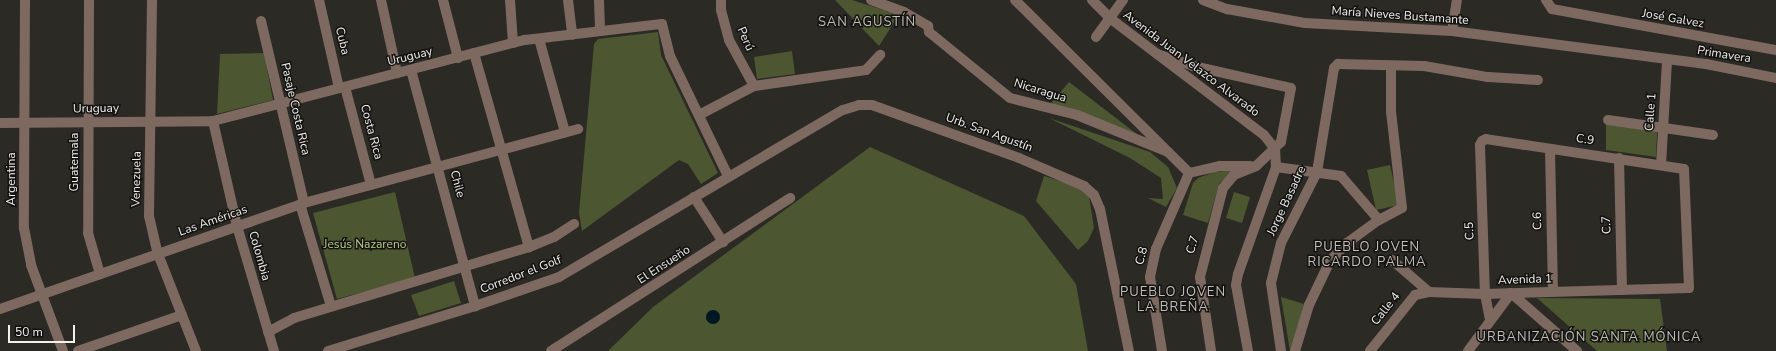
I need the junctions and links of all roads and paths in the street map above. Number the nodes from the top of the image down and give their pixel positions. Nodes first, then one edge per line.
1 (25, 0) edge
2 (89, 0) edge
3 (152, 0) edge
4 (319, 0) edge
5 (381, 0) edge
6 (443, 0) edge
7 (510, 0) edge
8 (568, 0) edge
9 (599, 0) edge
10 (721, 0) edge
11 (871, 0) edge
12 (1015, 0) edge
13 (1092, 0) edge
14 (1123, 0) edge
15 (1203, 0) edge
16 (1457, 0) edge
17 (1546, 0) edge
18 (1111, 20) junction
19 (262, 22) dead end
20 (600, 31) junction
21 (1452, 31) junction
22 (572, 34) junction
23 (1096, 37) dead end
24 (539, 39) junction
25 (513, 43) junction
26 (1776, 50) edge
27 (474, 53) junction
28 (1157, 54) junction
29 (880, 55) dead end
30 (458, 58) junction
31 (1667, 60) junction
32 (1390, 66) junction
33 (412, 70) junction
34 (397, 73) junction
35 (1776, 78) edge
36 (1538, 80) dead end
37 (754, 86) junction
38 (342, 88) junction
39 (281, 104) junction
40 (699, 115) junction
41 (1608, 120) dead end
42 (213, 121) junction
43 (88, 122) junction
44 (151, 122) junction
45 (0, 123) edge
46 (25, 123) junction
47 (1663, 128) junction
48 (578, 129) dead end
49 (565, 132) junction
50 (1713, 135) dead end
51 (1482, 141) joint
52 (502, 149) junction
53 (1275, 149) junction
54 (1550, 149) junction
55 (1168, 152) junction
56 (1619, 158) junction
57 (1661, 165) junction
58 (438, 166) junction
59 (1256, 166) junction
60 (1276, 167) junction
61 (1684, 169) joint
62 (1317, 172) junction
63 (1189, 173) junction
64 (728, 176) junction
65 (371, 185) junction
66 (694, 197) junction
67 (790, 198) dead end
68 (302, 204) junction
69 (1379, 220) junction
70 (574, 224) dead end
71 (236, 226) junction
72 (723, 242) junction
73 (529, 247) junction
74 (158, 254) junction
75 (1392, 260) dead end
76 (465, 266) junction
77 (100, 274) junction
78 (1622, 290) junction
79 (1429, 292) junction
80 (1553, 292) junction
81 (1511, 293) junction
82 (42, 294) junction
83 (1485, 294) junction
84 (331, 306) junction
85 (475, 306) junction
86 (0, 309) edge
87 (182, 315) junction
88 (1490, 320) junction
89 (268, 332) junction
90 (1471, 350) edge
91 (63, 351) edge
92 (78, 351) edge
93 (196, 351) edge
94 (274, 351) edge
95 (328, 351) edge
96 (552, 351) edge
97 (1129, 351) edge
98 (1162, 351) edge
99 (1211, 351) edge
100 (1248, 351) edge
101 (1281, 351) edge
102 (1295, 351) edge
103 (1370, 351) edge
104 (1577, 351) edge

1 - 46 street, Argentina
2 - 43 street, Guatemala
3 - 44 street, Venezuela
4 - 38 street, Cuba
5 - 34 street
6 - 30 street
7 - 25 street
8 - 22 street
9 - 20 street
10 - 37 street, Perú
11 - 55 street, Nicaragua
12 - 55 street
13 - 18 street, Avenida Juan Velazco Alvarado
14 - 18 street
15 - 21 street, María Nieves Bustamante
16 - 21 street
17 - 26 street, José Galvez
18 - 23 street
18 - 28 street, Avenida Juan Velazco Alvarado
19 - 39 street, Pasaje Costa Rica
20 - 22 street, Uruguay
20 - 40 street, Uruguay
21 - 31 street, María Nieves Bustamante
22 - 24 street, Uruguay
24 - 25 street, Uruguay
24 - 49 street
25 - 27 street, Uruguay
27 - 30 street, Uruguay
27 - 52 street
28 - 53 street, Avenida Juan Velazco Alvarado
28 - 53 street
29 - 37 street
30 - 33 street, Uruguay
31 - 35 street, Primavera
31 - 47 street, Calle 1
32 - 36 street
32 - 62 street, Jorge Basadre
32 - 69 street
33 - 34 street, Uruguay
33 - 58 street, Chile
34 - 38 street, Uruguay
37 - 40 street
38 - 39 street, Uruguay
38 - 65 street, Costa Rica
39 - 42 street, Uruguay
39 - 68 street, Pasaje Costa Rica
40 - 64 street, Uruguay
41 - 47 street
42 - 44 street, Uruguay
42 - 71 street, Colombia
43 - 44 street, Uruguay
43 - 46 street, Uruguay
43 - 77 street, Guatemala
44 - 74 street, Venezuela
45 - 46 street, Uruguay
46 - 82 street, Argentina
47 - 50 street
47 - 57 street, Calle 1
48 - 49 street, Las Américas
49 - 52 street, Las Américas
51 - 54 street, C.9
51 - 83 street, C.5
52 - 58 street, Las Américas
52 - 73 street
53 - 59 street, C.7
53 - 60 street
54 - 56 street, C.9
54 - 80 street, C.6
55 - 63 street
56 - 57 street, C.9
56 - 78 street, C.7
57 - 61 street, C.9
58 - 65 street, Las Américas
58 - 76 street, Chile
59 - 63 street
59 - 99 street, C.7
60 - 62 street
60 - 100 street
61 - 78 street, Avenida 1
62 - 69 street
62 - 101 street, Jorge Basadre
63 - 98 street, C.8
64 - 66 street, Corredor el Golf
64 - 97 street, Urb. San Agustín
65 - 68 street, Las Américas
66 - 72 street
66 - 85 street, Corredor el Golf
67 - 72 street, El Ensueño
68 - 71 street, Las Américas
68 - 84 street, Pasaje Costa Rica
69 - 102 street
70 - 73 street
71 - 74 street, Las Américas
71 - 89 street, Colombia
72 - 96 street, El Ensueño
73 - 76 street
74 - 77 street, Las Américas
74 - 87 street, Venezuela
75 - 79 street
76 - 84 street
76 - 85 street, Chile
77 - 82 street, Las Américas
78 - 80 street, Avenida 1
79 - 83 street, Avenida 1
79 - 103 street, Calle 4
80 - 81 street, Avenida 1
81 - 83 street, Avenida 1
81 - 88 street
81 - 104 street
82 - 86 street, Las Américas
82 - 91 street, Argentina
83 - 88 street, C.5
84 - 89 street
85 - 95 street, Corredor el Golf
87 - 92 street
87 - 93 street, Venezuela
88 - 90 street
89 - 94 street, Colombia

